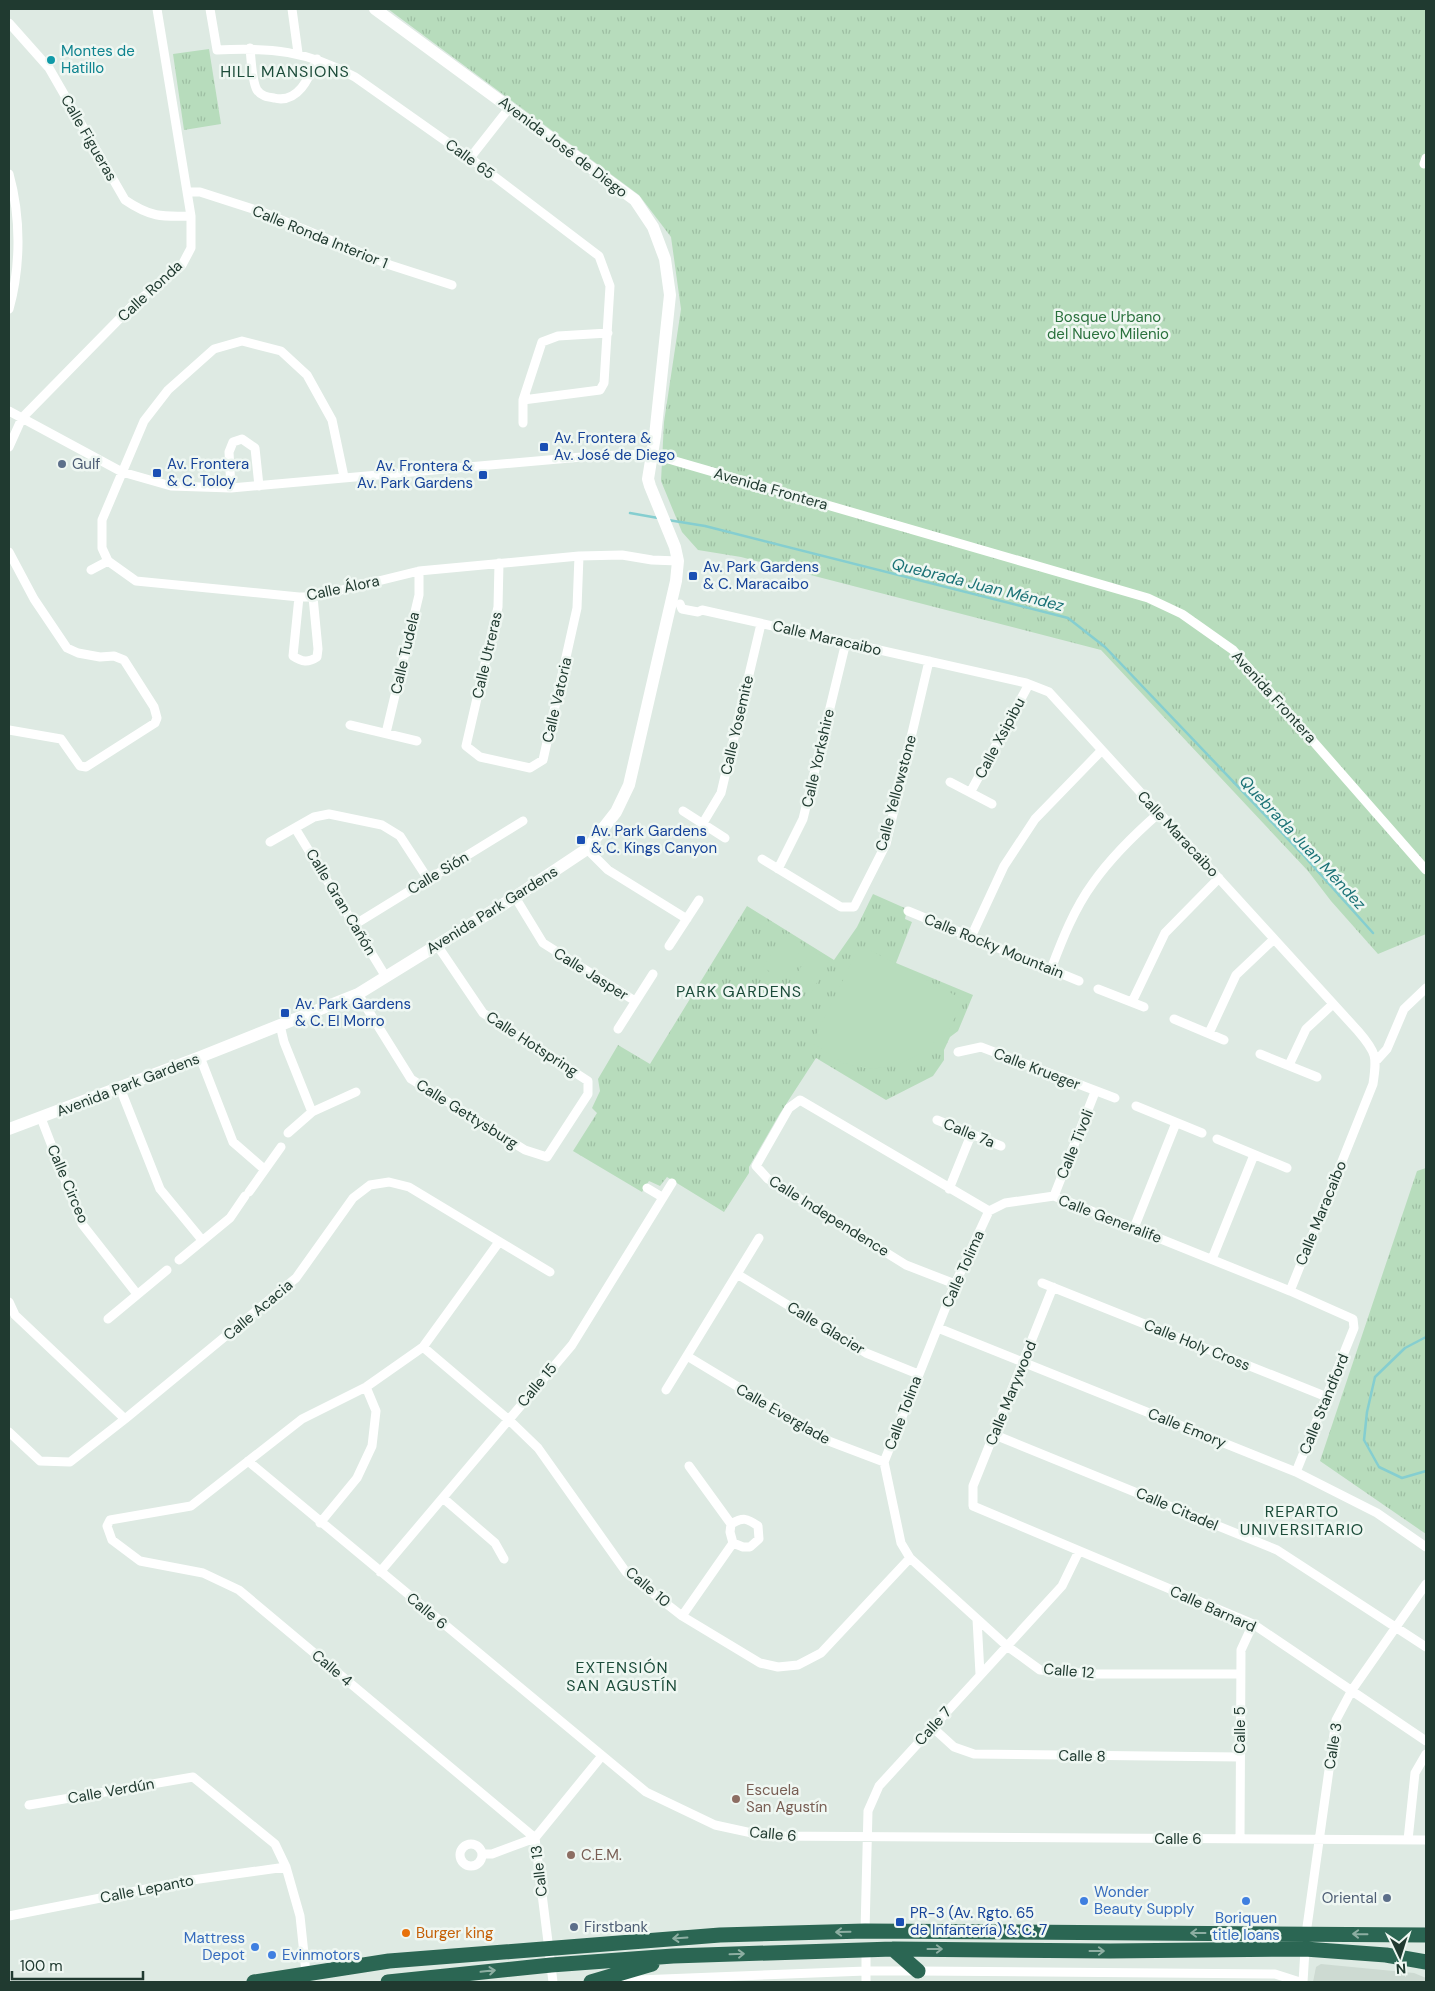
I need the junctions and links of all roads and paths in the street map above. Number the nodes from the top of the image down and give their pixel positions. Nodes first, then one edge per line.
1 (157, 9) edge
2 (210, 9) edge
3 (292, 9) edge
4 (375, 9) edge
5 (9, 23) edge
6 (250, 48) junction
7 (298, 53) junction
8 (317, 59) junction
9 (510, 107) junction
10 (470, 158) junction
11 (9, 174) edge
12 (187, 192) junction
13 (191, 216) junction
14 (452, 285) dead end
15 (11, 294) edge
16 (9, 309) edge
17 (608, 333) junction
18 (524, 400) junction
19 (9, 411) edge
20 (22, 418) junction
21 (522, 423) dead end
22 (9, 447) edge
23 (651, 454) junction
24 (122, 472) junction
25 (344, 477) junction
26 (259, 486) junction
27 (231, 488) junction
28 (9, 552) edge
29 (579, 556) junction
30 (108, 561) junction
31 (678, 561) junction
32 (499, 563) junction
33 (91, 570) dead end
34 (419, 571) junction
35 (299, 597) junction
36 (313, 597) junction
37 (676, 603) junction
38 (761, 624) junction
39 (846, 642) junction
40 (929, 661) junction
41 (1029, 684) junction
42 (350, 725) dead end
43 (9, 730) edge
44 (386, 734) junction
45 (417, 741) dead end
46 (466, 746) joint
47 (1102, 750) junction
48 (950, 782) dead end
49 (971, 792) junction
50 (992, 804) dead end
51 (683, 811) dead end
52 (1159, 813) junction
53 (523, 821) dead end
54 (703, 823) junction
55 (295, 828) junction
56 (725, 838) dead end
57 (270, 842) dead end
58 (587, 848) junction
59 (762, 859) dead end
60 (778, 869) junction
61 (1426, 870) edge
62 (1219, 878) junction
63 (428, 879) junction
64 (515, 897) junction
65 (699, 900) dead end
66 (908, 911) dead end
67 (687, 919) junction
68 (354, 924) junction
69 (971, 937) junction
70 (1274, 939) junction
71 (437, 945) junction
72 (669, 946) dead end
73 (1051, 969) junction
74 (653, 974) dead end
75 (386, 977) junction
76 (1079, 981) dead end
77 (1426, 988) edge
78 (1098, 989) dead end
79 (358, 994) junction
80 (634, 1001) junction
81 (1132, 1002) junction
82 (1334, 1004) junction
83 (1144, 1007) dead end
84 (1174, 1019) dead end
85 (280, 1025) junction
86 (618, 1029) dead end
87 (1208, 1033) junction
88 (1224, 1040) dead end
89 (958, 1052) dead end
90 (1260, 1054) dead end
91 (200, 1057) junction
92 (1376, 1060) junction
93 (1289, 1065) junction
94 (1317, 1077) dead end
95 (120, 1088) junction
96 (356, 1092) dead end
97 (1095, 1092) junction
98 (588, 1094) joint
99 (1115, 1098) dead end
100 (1136, 1106) dead end
101 (312, 1112) junction
102 (40, 1118) junction
103 (937, 1120) dead end
104 (1176, 1124) junction
105 (9, 1129) edge
106 (288, 1133) dead end
107 (1202, 1133) dead end
108 (971, 1135) junction
109 (1217, 1139) dead end
110 (1002, 1146) dead end
111 (281, 1147) dead end
112 (1254, 1155) junction
113 (1287, 1168) dead end
114 (264, 1169) junction
115 (672, 1183) dead end
116 (647, 1188) dead end
117 (949, 1189) junction
118 (1054, 1196) junction
119 (662, 1197) junction
120 (989, 1211) junction
121 (1134, 1228) junction
122 (759, 1238) dead end
123 (202, 1240) junction
124 (499, 1242) junction
125 (1212, 1259) junction
126 (179, 1260) dead end
127 (167, 1270) dead end
128 (550, 1272) dead end
129 (737, 1274) junction
130 (1042, 1283) dead end
131 (955, 1284) junction
132 (1053, 1287) junction
133 (1290, 1290) junction
134 (137, 1294) junction
135 (9, 1302) edge
136 (108, 1318) dead end
137 (938, 1328) junction
138 (1351, 1336) joint
139 (423, 1347) junction
140 (687, 1356) junction
141 (1023, 1363) junction
142 (918, 1374) junction
143 (366, 1386) junction
144 (666, 1390) dead end
145 (1327, 1397) junction
146 (125, 1420) junction
147 (509, 1420) junction
148 (9, 1432) edge
149 (995, 1435) junction
150 (248, 1461) junction
151 (884, 1462) junction
152 (689, 1466) dead end
153 (1296, 1472) junction
154 (443, 1498) junction
155 (982, 1510) joint
156 (320, 1523) junction
157 (731, 1524) junction
158 (733, 1543) junction
159 (1426, 1547) edge
160 (1079, 1551) junction
161 (910, 1558) junction
162 (504, 1559) dead end
163 (380, 1572) junction
164 (1426, 1584) edge
165 (682, 1616) junction
166 (977, 1619) junction
167 (1253, 1624) junction
168 (1396, 1627) junction
169 (1007, 1646) junction
170 (1426, 1647) edge
171 (980, 1674) junction
172 (1240, 1674) junction
173 (1352, 1690) junction
174 (932, 1727) junction
175 (1426, 1742) edge
176 (1426, 1754) edge
177 (601, 1757) junction
178 (1240, 1757) junction
179 (29, 1805) dead end
180 (535, 1838) junction
181 (866, 1838) junction
182 (1240, 1839) junction
183 (1320, 1840) junction
184 (1408, 1840) junction
185 (1426, 1840) edge
186 (482, 1854) dead end
187 (286, 1867) junction
188 (9, 1916) edge
189 (865, 1931) junction
190 (1306, 1934) junction
191 (1426, 1935) edge
192 (548, 1948) junction
193 (893, 1949) junction
194 (1305, 1949) junction
195 (866, 1950) junction
196 (673, 1956) junction
197 (1426, 1962) edge
198 (551, 1965) junction
199 (866, 1971) junction
200 (918, 1971) junction
201 (306, 1974) junction
202 (254, 1982) edge
203 (388, 1982) edge
204 (553, 1982) edge
205 (587, 1982) edge
206 (866, 1982) edge
207 (1302, 1982) edge

1 - 12 street, Calle Ronda
2 - 6 street, Calle 65
3 - 7 street
4 - 9 street, Avenida José de Diego
5 - 13 street, Calle Figueras
6 - 7 street, Calle 65
6 - 8 street
7 - 8 street, Calle 65
8 - 10 street, Calle 65
9 - 10 street
9 - 23 street, Avenida José de Diego
10 - 17 street, Calle 65
11 - 15 street
12 - 13 street, Calle Ronda
12 - 14 street, Calle Ronda Interior 1
13 - 20 street, Calle Ronda
15 - 16 street
17 - 18 street
17 - 18 street, Calle 65
18 - 21 street
19 - 20 street, Avenida Frontera
20 - 22 street, Calle Ronda
20 - 24 street, Avenida Frontera
23 - 25 street, Avenida Frontera
23 - 31 street, Avenida Park Gardens
23 - 61 street, Avenida Frontera
24 - 25 street
24 - 27 street, Avenida Frontera
24 - 30 street
25 - 26 street, Avenida Frontera
26 - 27 street, Avenida Frontera
26 - 27 street
28 - 43 street
29 - 31 street, Calle Álora
29 - 32 street, Calle Álora
29 - 46 street, Calle Vatoria
30 - 33 street
30 - 35 street, Calle Álora
31 - 37 street, Avenida Park Gardens
32 - 34 street, Calle Álora
32 - 46 street, Calle Utreras
34 - 36 street, Calle Álora
34 - 44 street, Calle Tudela
35 - 36 street, Calle Álora
35 - 36 street
37 - 38 street, Calle Maracaibo
37 - 58 street, Avenida Park Gardens
38 - 39 street, Calle Maracaibo
38 - 54 street, Calle Yosemite
39 - 40 street, Calle Maracaibo
39 - 60 street, Calle Yorkshire
40 - 41 street, Calle Maracaibo
40 - 60 street, Calle Yellowstone
41 - 47 street, Calle Maracaibo
41 - 49 street, Calle Xsipibu
42 - 44 street
44 - 45 street
47 - 52 street, Calle Maracaibo
47 - 69 street
48 - 49 street, Calle Xsipibu
49 - 50 street, Calle Xsipibu
51 - 54 street
52 - 62 street, Calle Maracaibo
52 - 73 street
53 - 63 street, Calle Sión
54 - 56 street
55 - 57 street
55 - 63 street
55 - 68 street, Calle Gran Cañón
58 - 64 street, Avenida Park Gardens
58 - 67 street
59 - 60 street
62 - 70 street, Calle Maracaibo
62 - 81 street
63 - 68 street, Calle Sión
64 - 71 street, Avenida Park Gardens
64 - 80 street, Calle Jasper
65 - 67 street
66 - 69 street, Calle Rocky Mountain
67 - 72 street
68 - 75 street, Calle Gran Cañón
69 - 73 street, Calle Rocky Mountain
70 - 82 street, Calle Maracaibo
70 - 87 street
71 - 75 street, Avenida Park Gardens
71 - 98 street, Calle Hotspring
73 - 76 street, Calle Rocky Mountain
74 - 80 street, Calle Jasper
75 - 79 street, Avenida Park Gardens
77 - 92 street
78 - 81 street
79 - 85 street, Avenida Park Gardens
79 - 98 street, Calle Gettysburg
80 - 86 street, Calle Jasper
81 - 83 street
82 - 92 street, Calle Maracaibo
82 - 93 street
84 - 87 street
85 - 91 street, Avenida Park Gardens
85 - 101 street
87 - 88 street
89 - 97 street, Calle Krueger
90 - 93 street
91 - 95 street, Avenida Park Gardens
91 - 114 street
92 - 133 street, Calle Maracaibo
93 - 94 street
95 - 102 street, Avenida Park Gardens
95 - 123 street
96 - 101 street
97 - 99 street, Calle Krueger
97 - 118 street, Calle Tivoli
100 - 104 street
101 - 106 street
102 - 105 street, Avenida Park Gardens
102 - 134 street, Calle Circeo
103 - 108 street, Calle 7a
104 - 107 street
104 - 121 street
108 - 110 street, Calle 7a
108 - 117 street, Calle 7a
109 - 112 street
111 - 114 street
112 - 113 street
112 - 125 street
114 - 123 street
115 - 119 street, Calle 15
116 - 119 street
117 - 120 street
117 - 131 street, Calle Independence
118 - 120 street, Calle Generalife
118 - 121 street, Calle Generalife
119 - 147 street, Calle 15
120 - 131 street, Calle Tolima
121 - 125 street, Calle Generalife
122 - 129 street
123 - 126 street
124 - 128 street, Calle Acacia
124 - 139 street
124 - 146 street, Calle Acacia
125 - 133 street, Calle Generalife
127 - 134 street
129 - 140 street
129 - 142 street, Calle Glacier
130 - 132 street
131 - 137 street, Calle Tolima
132 - 141 street, Calle Marywood
132 - 145 street, Calle Holy Cross
133 - 138 street, Calle Generalife
134 - 136 street
135 - 146 street
137 - 141 street, Calle Emory
137 - 142 street, Calle Tolina
138 - 145 street, Calle Standford
139 - 143 street
139 - 147 street, Calle 10
140 - 144 street
140 - 151 street, Calle Everglade
141 - 149 street, Calle Marywood
141 - 153 street, Calle Emory
142 - 151 street, Calle Tolina
143 - 150 street
143 - 156 street
145 - 153 street, Calle Standford
146 - 148 street, Calle Acacia
147 - 154 street, Calle 15
147 - 165 street, Calle 10
149 - 155 street, Calle Marywood
149 - 168 street, Calle Citadel
150 - 156 street, Calle 6
150 - 180 street, Calle 4
151 - 161 street, Calle Tolina
152 - 157 street
153 - 159 street, Calle Emory
154 - 162 street
154 - 163 street, Calle 15
155 - 160 street, Calle Barnard
156 - 163 street, Calle 6
157 - 158 street
157 - 158 street
158 - 165 street
160 - 167 street, Calle Barnard
160 - 169 street, Calle 7
161 - 165 street, Calle 10
161 - 166 street, Calle 12
163 - 177 street, Calle 6
164 - 168 street, Calle 3
166 - 169 street, Calle 12
166 - 171 street
167 - 172 street, Calle 5
167 - 173 street, Calle Barnard
168 - 170 street, Calle Citadel
168 - 173 street, Calle 3
169 - 171 street, Calle 7
169 - 172 street, Calle 12
171 - 174 street, Calle 7
172 - 178 street, Calle 5
173 - 175 street, Calle Barnard
173 - 183 street, Calle 3
174 - 178 street, Calle 8
174 - 181 street, Calle 7
176 - 184 street
177 - 180 street, Calle 13
177 - 181 street, Calle 6
178 - 182 street, Calle 5
179 - 187 street, Calle Verdún
180 - 186 street
180 - 192 street, Calle 13
181 - 182 street, Calle 6
181 - 189 street, Calle 7
182 - 183 street, Calle 6
183 - 184 street, Calle 6
183 - 190 street, Calle 3
184 - 185 street, Calle 6
187 - 188 street, Calle Lepanto
187 - 201 street
190 -> 189 highway
189 -> 192 highway
191 -> 190 highway
190 - 194 street, Calle 3
192 - 198 street, Calle 13
192 - 201 highway
193 -> 194 highway
193 - 195 highway
193 - 200 highway
194 - 197 highway
194 - 207 street, Calle 3
196 -> 195 highway
195 - 199 street
196 - 198 highway
196 - 205 highway
203 -> 198 highway
198 - 204 street, Calle 13
199 - 200 street
199 - 205 street
199 - 206 street
200 - 207 street
201 - 202 highway

